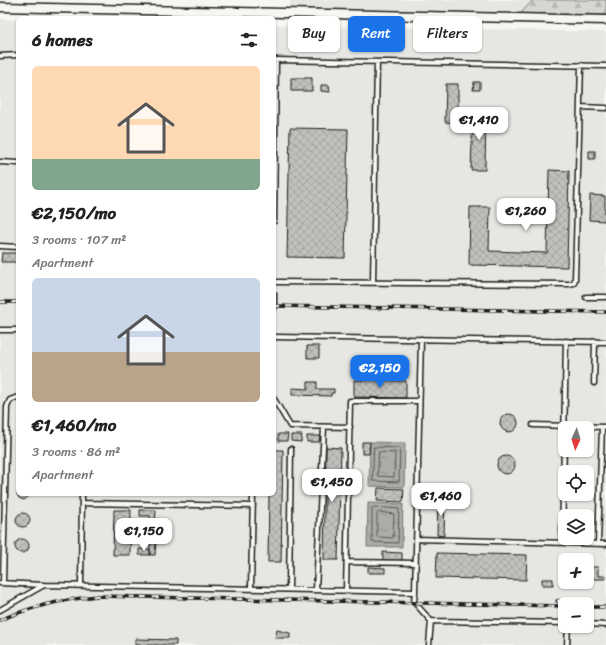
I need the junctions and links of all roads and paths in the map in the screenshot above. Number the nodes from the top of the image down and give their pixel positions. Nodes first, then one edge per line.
1 (0, 7) edge
2 (606, 20) edge
3 (16, 55) edge
4 (0, 56) edge
5 (276, 60) edge
6 (377, 62) junction
7 (581, 65) junction
8 (606, 66) edge
9 (580, 107) junction
10 (606, 108) edge
11 (0, 162) edge
12 (16, 163) edge
13 (0, 246) edge
14 (16, 247) edge
15 (276, 282) edge
16 (373, 282) junction
17 (586, 297) dead end
18 (606, 297) edge
19 (0, 330) edge
20 (16, 330) edge
21 (276, 337) edge
22 (420, 339) junction
23 (566, 341) junction
24 (595, 341) junction
25 (606, 342) edge
26 (594, 382) dead end
27 (16, 398) edge
28 (419, 401) junction
29 (276, 402) edge
30 (564, 421) edge
31 (533, 425) dead end
32 (558, 426) edge
33 (324, 427) junction
34 (350, 427) junction
35 (594, 427) edge
36 (604, 427) edge
37 (291, 449) dead end
38 (563, 457) edge
39 (82, 496) edge
40 (253, 496) edge
41 (82, 503) junction
42 (253, 506) junction
43 (563, 509) edge
44 (416, 539) junction
45 (558, 543) edge
46 (594, 543) edge
47 (598, 543) junction
48 (606, 544) edge
49 (346, 562) junction
50 (416, 563) junction
51 (2, 583) edge
52 (44, 585) junction
53 (80, 586) junction
54 (251, 588) junction
55 (289, 589) junction
56 (316, 590) junction
57 (346, 591) junction
58 (415, 592) junction
59 (0, 610) edge
60 (431, 621) junction
61 (558, 624) edge
62 (594, 624) edge
63 (606, 624) edge
64 (568, 633) edge
65 (429, 645) edge
66 (567, 645) edge

1 - 2 street
3 - 4 lane
5 - 6 lane
6 - 7 lane
6 - 16 lane
7 - 8 lane
7 - 9 lane
9 - 10 lane
9 - 16 lane
11 - 12 lane
13 - 14 lane
15 - 16 lane
17 - 18 lane
19 - 20 lane
21 - 22 lane
22 - 23 lane
22 - 28 lane
23 - 24 lane
23 - 30 lane
24 - 25 lane
24 - 26 lane
27 - 51 lane
28 - 34 lane
28 - 44 lane
29 - 33 lane
31 - 32 lane
33 - 34 lane
33 - 56 lane
34 - 49 lane
35 - 36 lane
36 - 47 lane
37 - 55 lane
38 - 43 lane
39 - 41 lane
40 - 42 lane
41 - 42 lane
41 - 53 lane
42 - 54 lane
44 - 45 lane
44 - 50 lane
46 - 47 lane
47 - 48 lane
49 - 50 lane
49 - 57 lane
50 - 58 lane
51 - 52 lane
52 - 53 lane
52 - 59 lane
53 - 54 lane
54 - 55 lane
55 - 56 lane
56 - 57 lane
57 - 58 lane
58 - 60 lane
60 - 61 lane
60 - 65 lane
62 - 63 lane
64 - 66 lane

